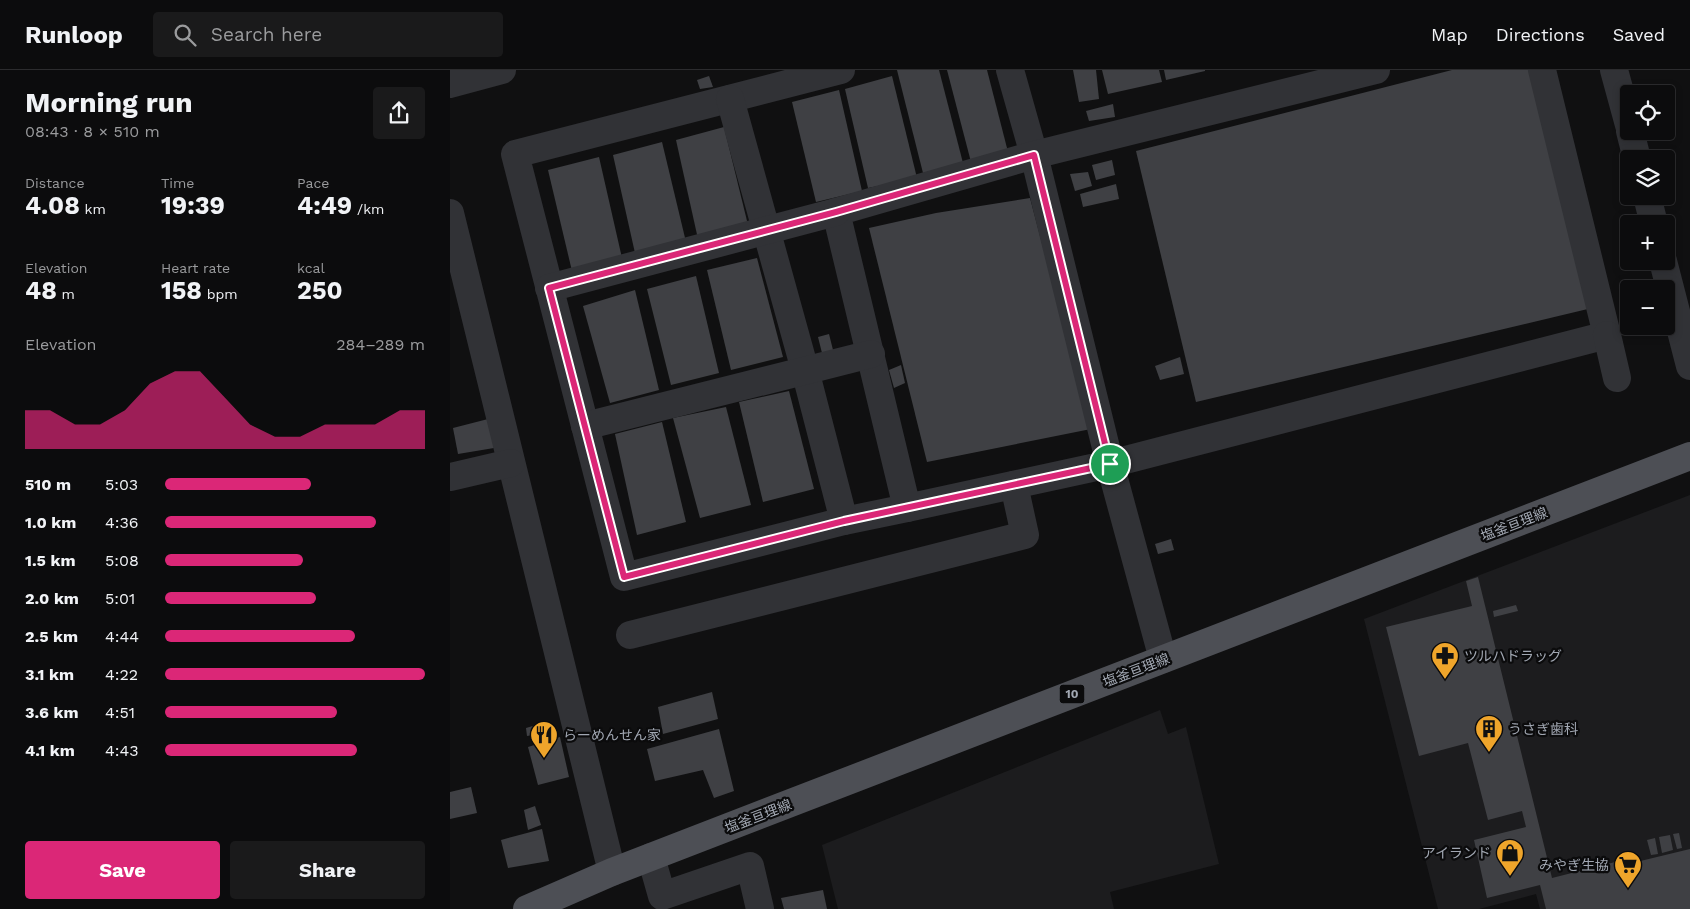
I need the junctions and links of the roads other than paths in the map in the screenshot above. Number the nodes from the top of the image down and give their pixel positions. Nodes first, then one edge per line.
1 (502, 70) edge
2 (841, 70) edge
3 (1010, 70) edge
4 (1376, 70) edge
5 (1542, 70) edge
6 (1614, 70) edge
7 (450, 84) edge
8 (1620, 92) edge
9 (730, 99) junction
10 (1034, 155) junction
11 (836, 212) junction
12 (450, 213) edge
13 (766, 230) junction
14 (1665, 270) edge
15 (549, 288) junction
16 (1607, 335) junction
17 (871, 354) junction
18 (1690, 366) edge
19 (806, 370) junction
20 (1616, 378) dead end
21 (585, 426) junction
22 (1690, 456) edge
23 (511, 463) junction
24 (1110, 464) junction
25 (450, 477) edge
26 (1014, 484) junction
27 (907, 508) junction
28 (844, 521) junction
29 (630, 635) dead end
30 (1163, 660) junction
31 (651, 857) junction
32 (612, 872) junction
33 (527, 909) edge
34 (760, 909) edge

1 - 7 street
2 - 9 street
3 - 10 street
4 - 10 street
5 - 16 street
6 - 8 street
9 - 13 street
9 - 15 street
10 - 11 street
10 - 24 street
11 - 13 street
11 - 17 street
12 - 23 street
13 - 15 street
13 - 19 street
14 - 18 street
15 - 21 street
16 - 20 street
16 - 24 street
17 - 19 street
17 - 27 street
19 - 21 street
19 - 28 street
21 - 28 street
22 - 30 main road, 塩釜亘理線 / 10
23 - 25 street
23 - 32 street
24 - 26 street
24 - 30 street
26 - 27 street
26 - 29 street
27 - 28 street
30 - 31 main road, 塩釜亘理線 / 10
31 - 32 main road, 塩釜亘理線 / 10
31 - 34 street
32 - 33 main road, 塩釜亘理線 / 10

